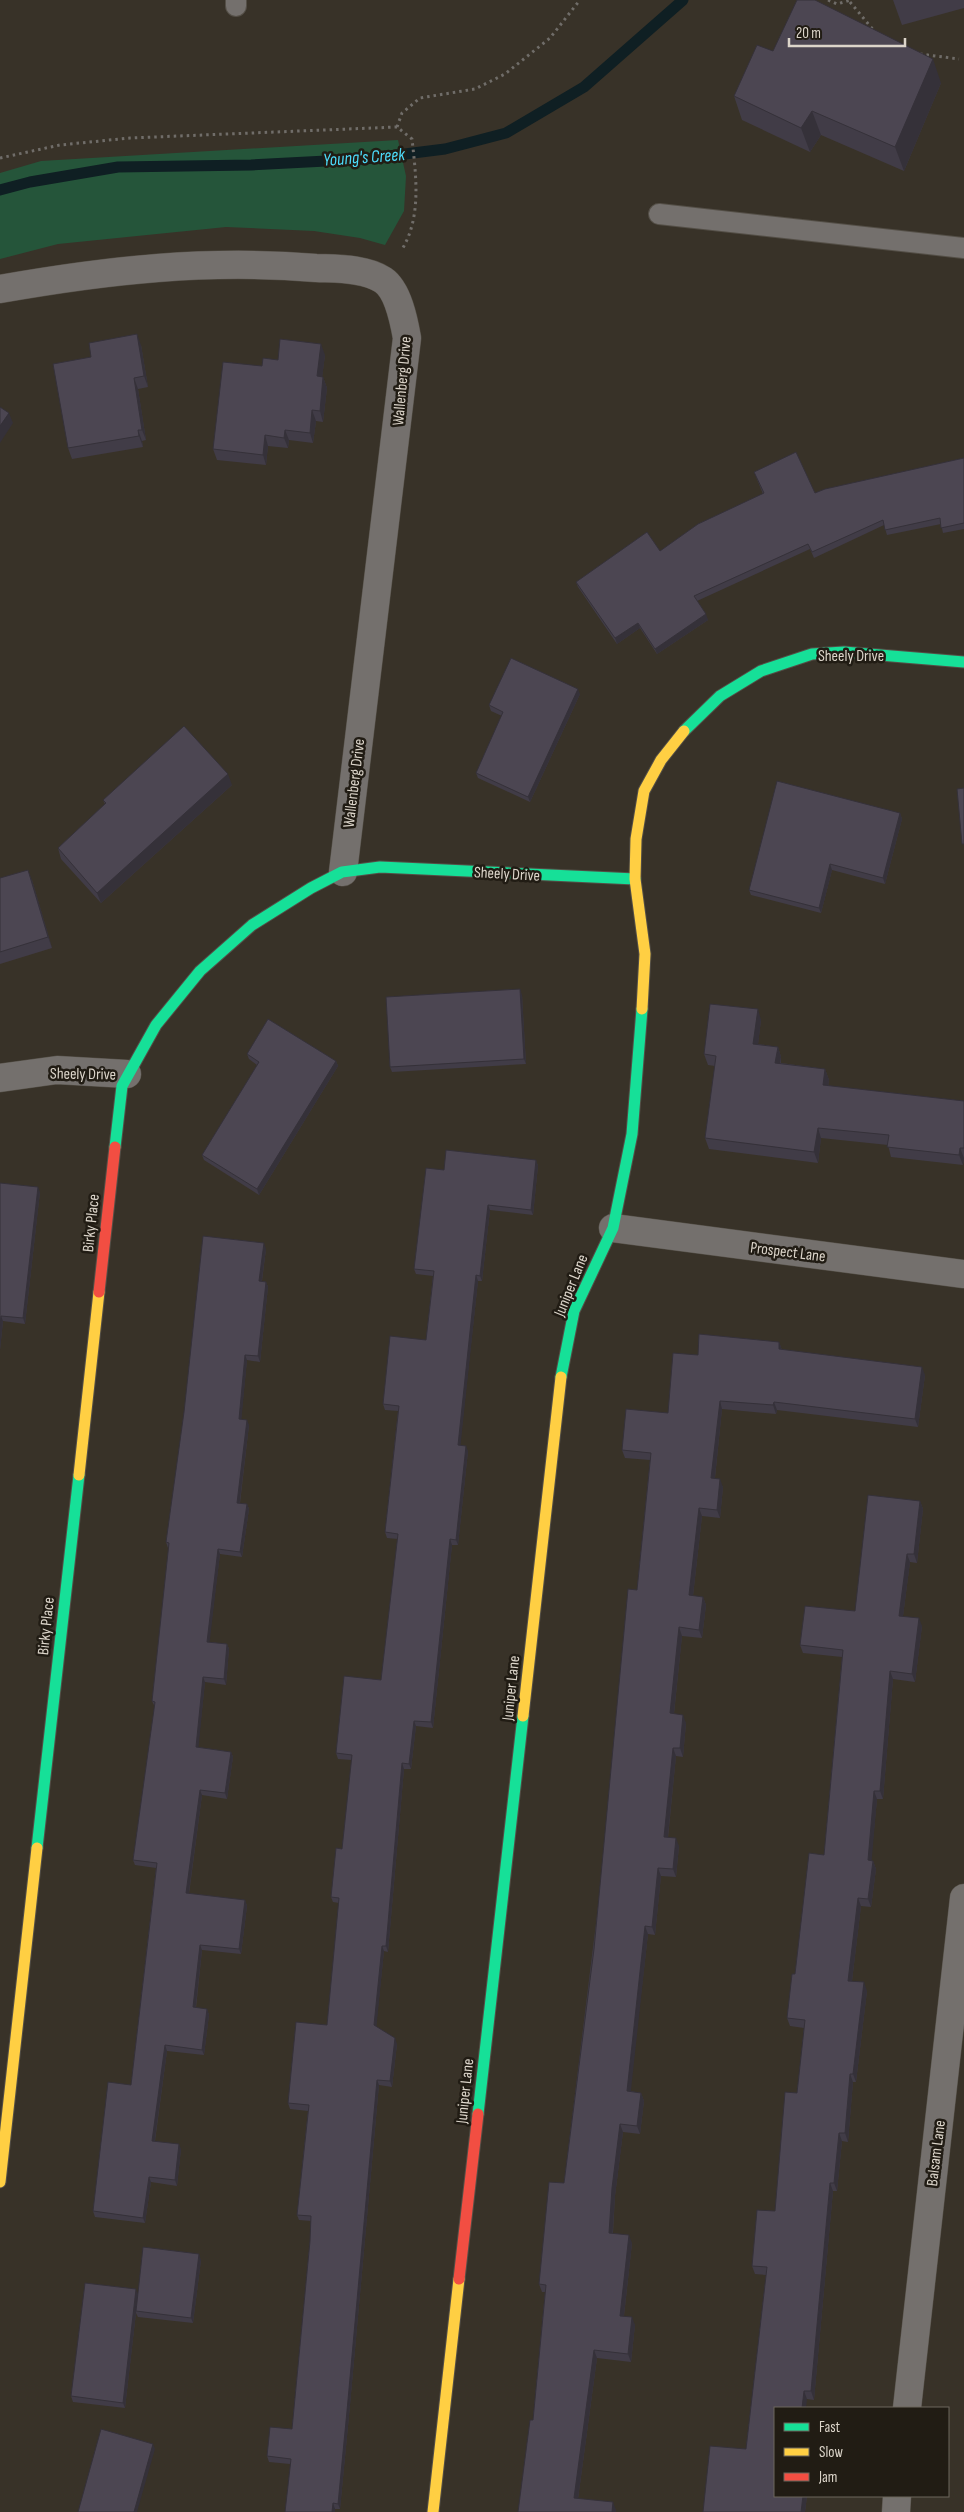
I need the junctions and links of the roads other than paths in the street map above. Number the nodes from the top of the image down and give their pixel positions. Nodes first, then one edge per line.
1 (659, 214) dead end
2 (964, 248) edge
3 (0, 289) edge
4 (964, 662) edge
5 (343, 872) junction
6 (635, 878) junction
7 (127, 1074) junction
8 (0, 1078) edge
9 (613, 1228) junction
10 (964, 1274) edge
11 (964, 1898) edge
12 (0, 2182) edge
13 (907, 2407) edge
14 (897, 2497) edge
15 (433, 2512) edge
16 (896, 2512) edge

1 - 2 lane
3 - 5 street, Wallenberg Drive
4 - 6 street, Sheely Drive
5 - 6 street, Sheely Drive
5 - 7 street, Sheely Drive
6 - 9 street, Juniper Lane
7 - 8 street, Sheely Drive
7 - 12 street, Birky Place
9 - 10 street, Prospect Lane
9 - 15 street, Juniper Lane
11 - 13 street, Balsam Lane
14 - 16 street

